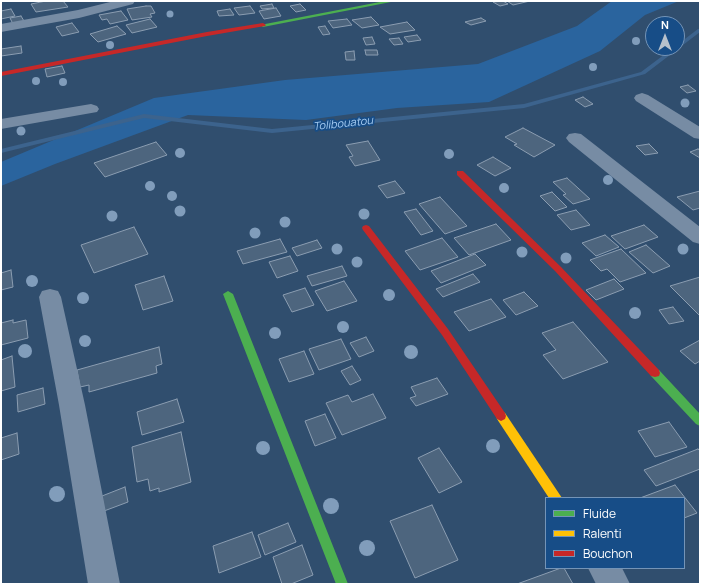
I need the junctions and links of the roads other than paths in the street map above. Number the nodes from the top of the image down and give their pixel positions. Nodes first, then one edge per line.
1 (129, 1) edge
2 (393, 1) edge
3 (1, 28) edge
4 (1, 74) edge
5 (642, 98) dead end
6 (91, 109) dead end
7 (1, 124) edge
8 (700, 134) edge
9 (575, 138) dead end
10 (460, 173) dead end
11 (366, 228) dead end
12 (700, 237) edge
13 (228, 294) dead end
14 (50, 297) dead end
15 (700, 420) edge
16 (555, 497) edge
17 (604, 569) edge
18 (104, 584) edge
19 (342, 584) edge
20 (614, 584) edge

1 - 3 street
2 - 4 street
5 - 8 street
6 - 7 street
9 - 12 street
10 - 15 street
11 - 16 street
13 - 19 street
14 - 18 street
17 - 20 street

